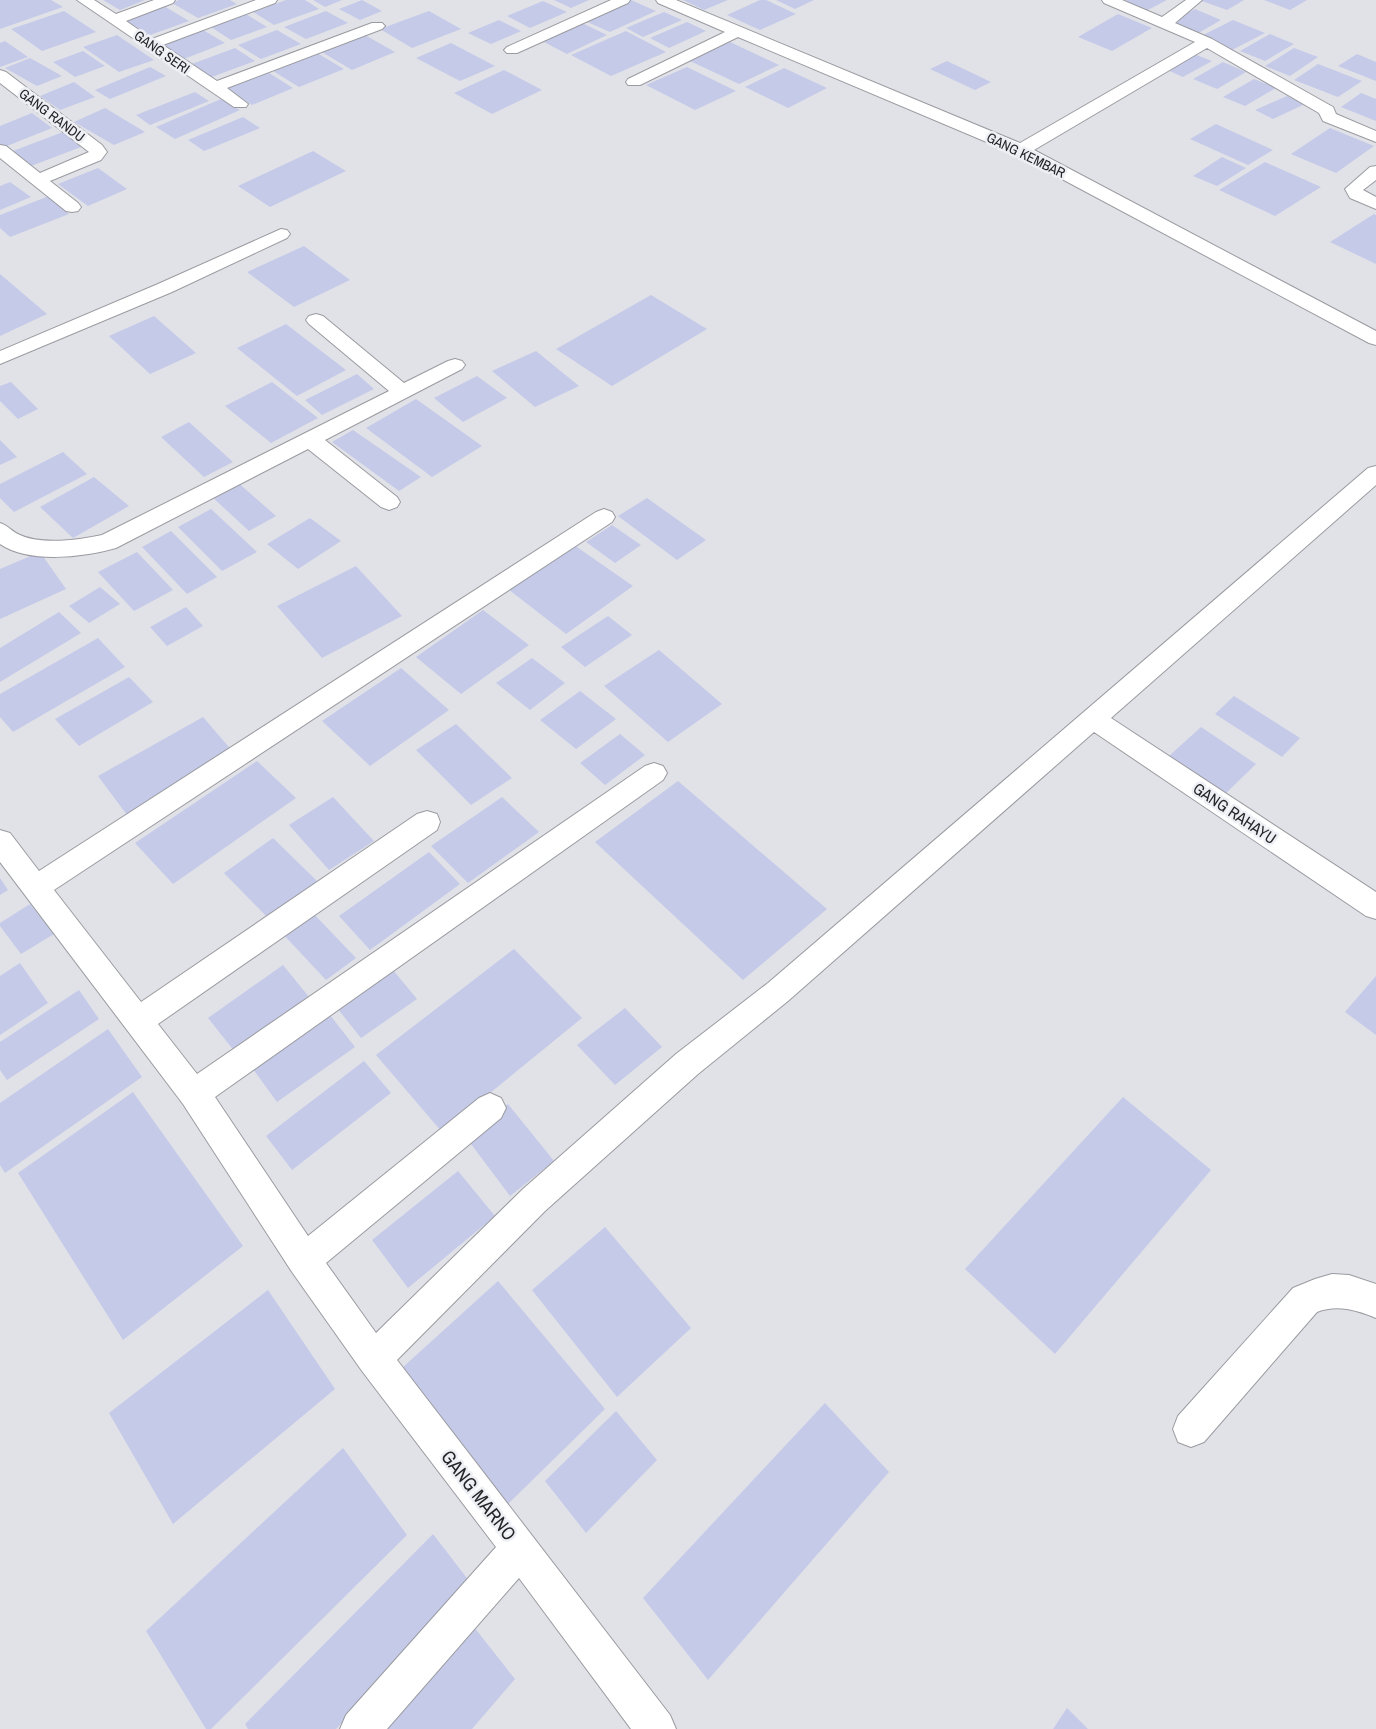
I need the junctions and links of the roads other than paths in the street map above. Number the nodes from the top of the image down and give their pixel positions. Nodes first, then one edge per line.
1 (84, 0) edge
2 (168, 0) edge
3 (270, 0) edge
4 (623, 0) edge
5 (663, 0) edge
6 (1109, 0) edge
7 (1195, 0) edge
8 (115, 20) junction
9 (1163, 24) junction
10 (377, 26) dead end
11 (739, 31) junction
12 (1207, 42) junction
13 (152, 44) junction
14 (512, 50) dead end
15 (0, 75) edge
16 (634, 82) dead end
17 (216, 87) junction
18 (240, 104) dead end
19 (1376, 136) edge
20 (0, 150) edge
21 (1022, 150) junction
22 (1376, 171) edge
23 (38, 180) junction
24 (1376, 204) edge
25 (72, 207) dead end
26 (281, 234) dead end
27 (316, 320) dead end
28 (1376, 339) edge
29 (0, 358) edge
30 (455, 365) dead end
31 (403, 392) junction
32 (310, 440) junction
33 (1376, 473) edge
34 (388, 502) dead end
35 (604, 517) dead end
36 (0, 531) edge
37 (1094, 719) junction
38 (654, 774) dead end
39 (427, 822) dead end
40 (0, 841) edge
41 (37, 887) junction
42 (1376, 907) edge
43 (137, 1022) junction
44 (194, 1094) junction
45 (490, 1108) dead end
46 (304, 1260) junction
47 (1376, 1301) edge
48 (374, 1359) junction
49 (1191, 1429) dead end
50 (520, 1548) junction
51 (360, 1729) edge
52 (656, 1729) edge

1 - 8 street, GANG SERI
2 - 8 street
3 - 13 street
4 - 14 street
5 - 11 street, GANG KEMBAR
6 - 9 street
7 - 9 street
8 - 13 street, GANG SERI
9 - 12 street
10 - 17 street
11 - 16 street
11 - 21 street, GANG KEMBAR
12 - 19 street
12 - 21 street
13 - 17 street, GANG SERI
15 - 23 street, GANG RANDU
17 - 18 street, GANG SERI
20 - 23 street
21 - 28 street, GANG KEMBAR
22 - 24 street
23 - 25 street
26 - 29 street
27 - 31 street
30 - 31 street
31 - 32 street
32 - 34 street
32 - 36 street
33 - 37 street
35 - 41 street
37 - 42 street, GANG RAHAYU
37 - 48 street
38 - 44 street
39 - 43 street
40 - 41 street, GANG MARNO
41 - 43 street, GANG MARNO
43 - 44 street, GANG MARNO
44 - 46 street, GANG MARNO
45 - 46 street
46 - 48 street, GANG MARNO
47 - 49 street
48 - 50 street, GANG MARNO
50 - 51 street
50 - 52 street, GANG MARNO

